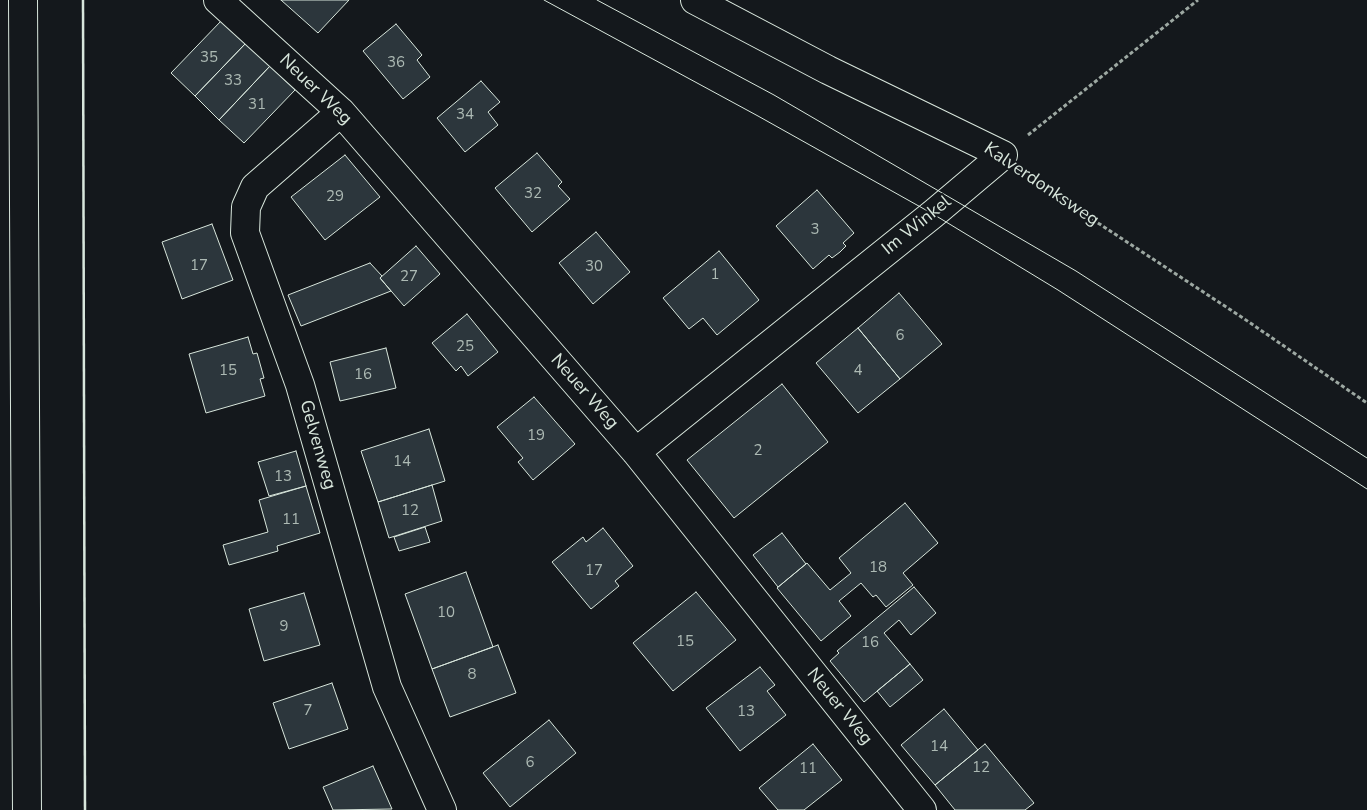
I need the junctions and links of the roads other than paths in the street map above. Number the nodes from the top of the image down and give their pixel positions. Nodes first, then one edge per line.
1 (23, 0) edge
2 (218, 0) edge
3 (695, 0) edge
4 (341, 112) junction
5 (1003, 155) joint
6 (636, 452) junction
7 (27, 810) edge
8 (442, 810) edge
9 (922, 810) edge

1 - 7 main road
2 - 4 main road, Neuer Weg
3 - 5 main road, Kalverdonksweg
4 - 6 main road, Neuer Weg
4 - 8 main road, Gelvenweg
5 - 6 main road, Im Winkel
6 - 9 main road, Neuer Weg

